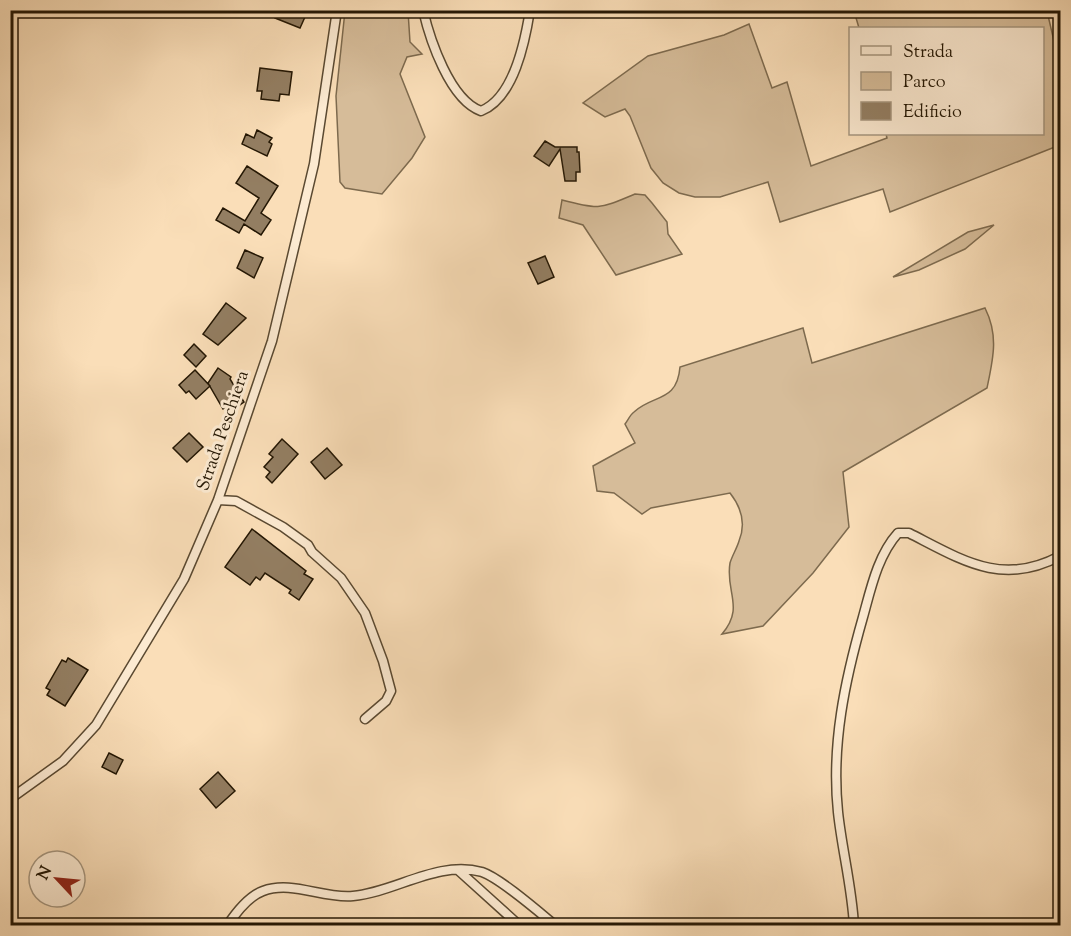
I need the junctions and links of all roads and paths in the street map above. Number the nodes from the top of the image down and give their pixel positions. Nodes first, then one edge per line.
1 (337, 10) edge
2 (423, 10) edge
3 (530, 10) edge
4 (218, 500) junction
5 (1060, 556) edge
6 (365, 719) dead end
7 (10, 799) edge
8 (458, 870) junction
9 (227, 926) edge
10 (520, 926) edge
11 (556, 926) edge
12 (854, 926) edge

1 - 4 street, Strada Peschiera
2 - 3 street
4 - 6 street
4 - 7 street, Strada Peschiera
5 - 12 street
8 - 9 street
8 - 10 street
8 - 11 street

